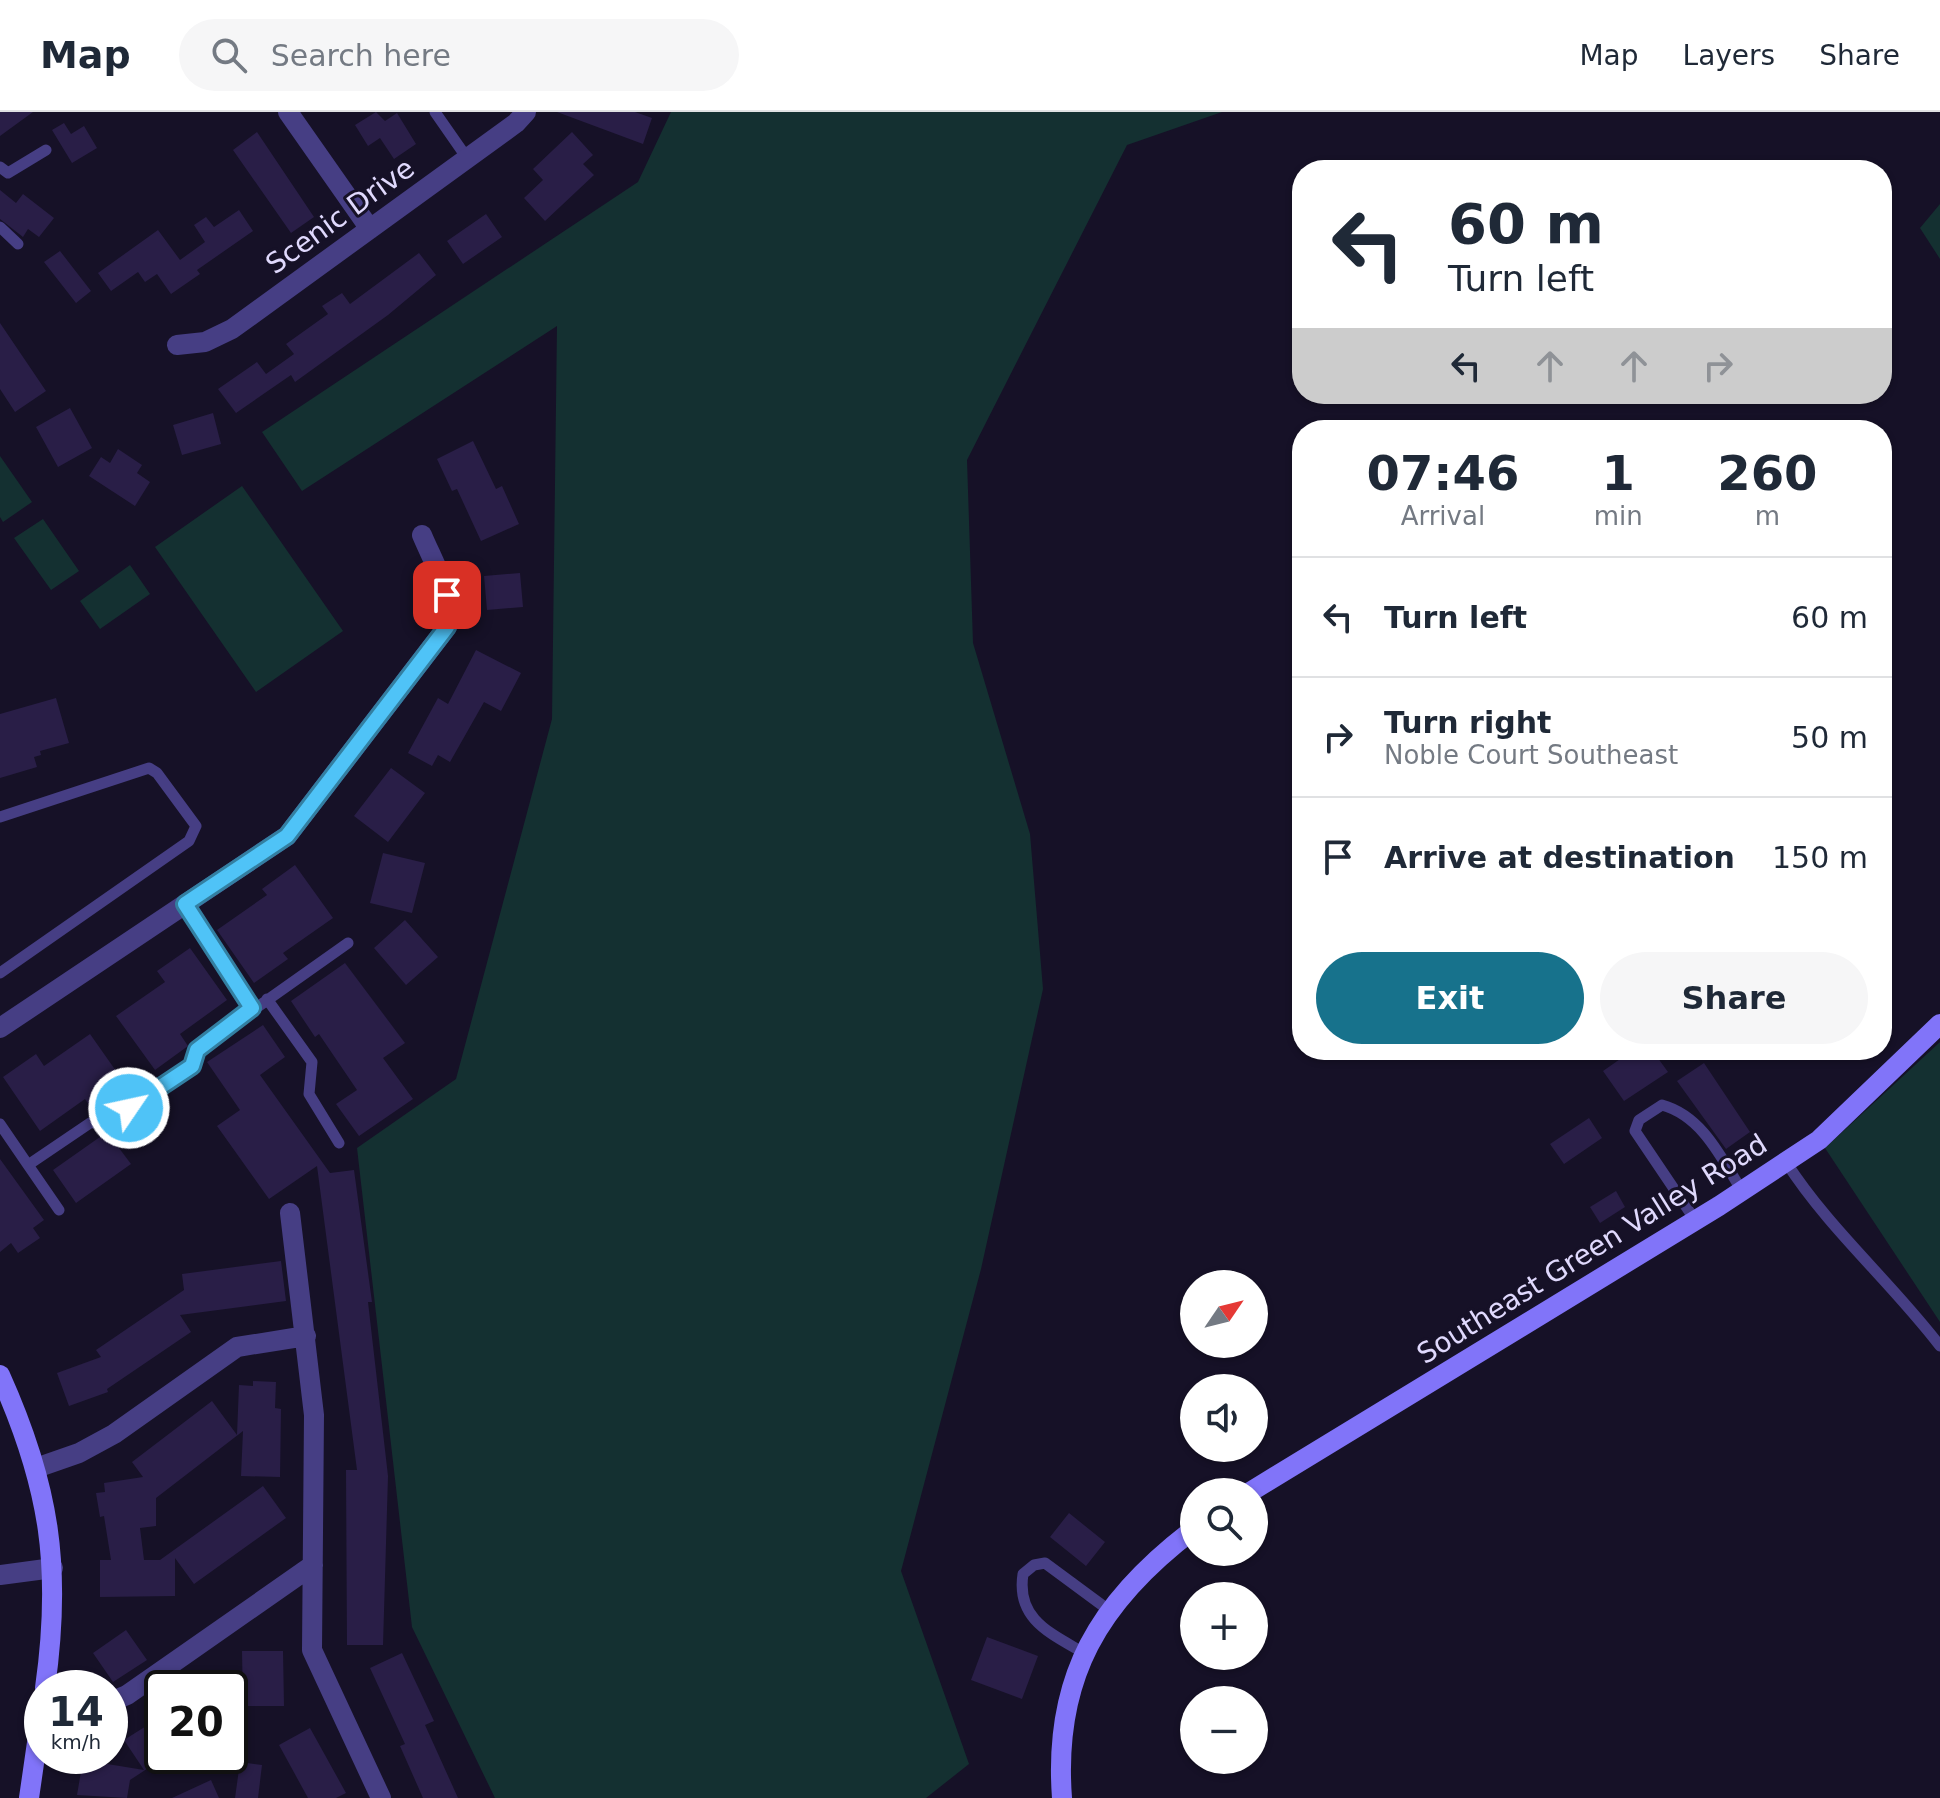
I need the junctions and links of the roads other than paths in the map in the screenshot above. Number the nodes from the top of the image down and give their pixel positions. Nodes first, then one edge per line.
1 (288, 112) edge
2 (435, 112) edge
3 (526, 112) edge
4 (46, 150) dead end
5 (467, 158) junction
6 (0, 167) edge
7 (0, 227) edge
8 (370, 229) junction
9 (18, 244) dead end
10 (177, 345) dead end
11 (422, 535) dead end
12 (0, 817) edge
13 (185, 904) junction
14 (348, 943) dead end
15 (0, 973) edge
16 (267, 999) junction
17 (252, 1008) junction
18 (1940, 1024) edge
19 (0, 1028) edge
20 (0, 1124) edge
21 (339, 1143) dead end
22 (1786, 1162) junction
23 (28, 1165) junction
24 (1742, 1191) junction
25 (59, 1210) dead end
26 (290, 1213) dead end
27 (1695, 1220) junction
28 (306, 1336) junction
29 (1940, 1346) edge
30 (0, 1375) edge
31 (36, 1468) junction
32 (1268, 1481) edge
33 (1180, 1541) edge
34 (313, 1565) junction
35 (53, 1568) junction
36 (0, 1575) edge
37 (1110, 1611) junction
38 (1084, 1653) junction
39 (47, 1670) edge
40 (128, 1694) edge
41 (32, 1774) edge
42 (29, 1798) edge
43 (381, 1798) edge
44 (1062, 1798) edge

1 - 8 street
2 - 5 lane
3 - 5 street, Scenic Drive
4 - 6 lane
5 - 8 street, Scenic Drive
7 - 9 lane
8 - 10 street, Scenic Drive
11 - 13 street
12 - 15 lane
13 - 17 lane
13 - 19 street
14 - 16 lane
16 - 17 lane
16 - 21 lane
17 - 23 lane
18 - 22 street, Southeast Green Valley Road
20 - 23 lane
22 - 24 street, Southeast Green Valley Road
22 - 29 lane
23 - 25 lane
24 - 27 street, Southeast Green Valley Road
24 - 27 lane
26 - 28 street
27 - 32 street, Southeast Green Valley Road
28 - 31 street
28 - 34 street
30 - 31 street
31 - 35 street
33 - 37 street
34 - 40 street
34 - 43 street
35 - 36 street
35 - 39 street
37 - 38 street
37 - 38 lane
38 - 44 street
41 - 42 street

